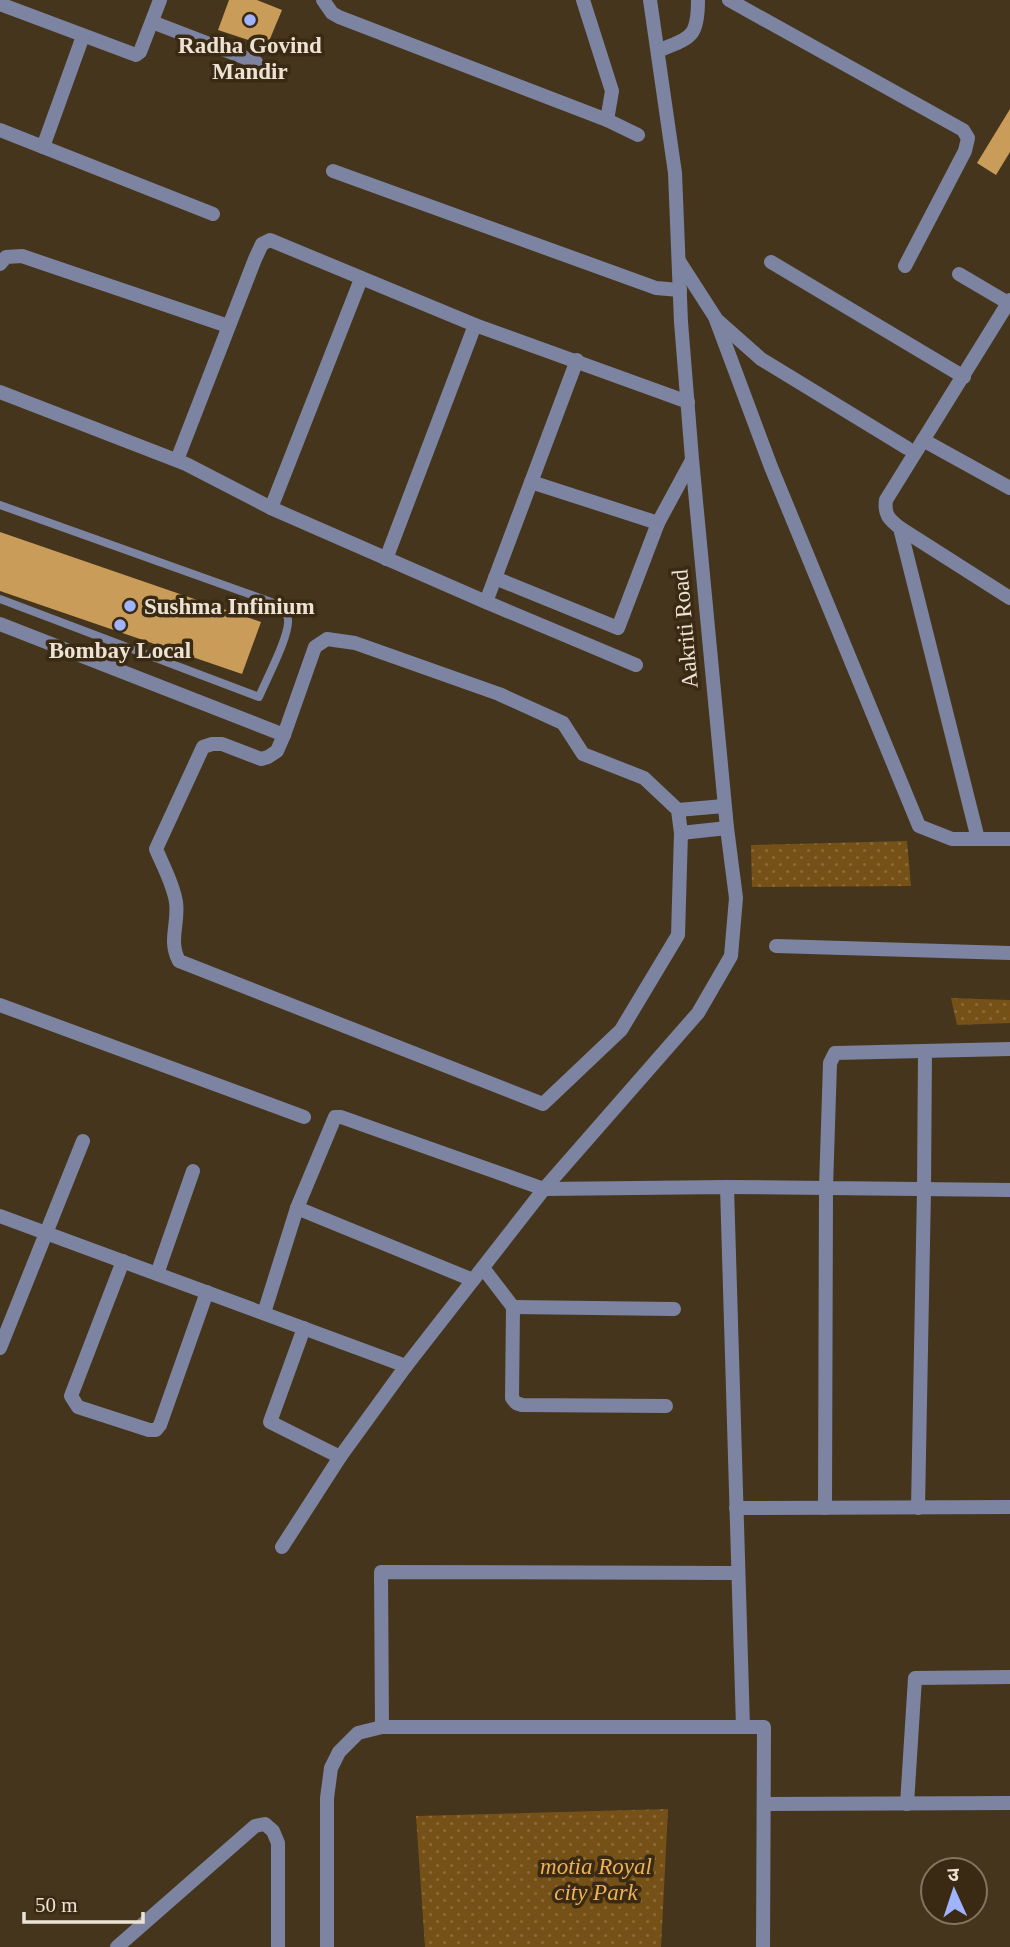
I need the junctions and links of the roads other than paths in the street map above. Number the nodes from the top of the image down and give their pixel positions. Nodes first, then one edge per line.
1 (160, 0) edge
2 (323, 0) edge
3 (583, 0) edge
4 (650, 0) edge
5 (698, 0) edge
6 (729, 0) edge
7 (0, 4) edge
8 (152, 22) junction
9 (83, 36) junction
10 (657, 51) junction
11 (256, 62) dead end
12 (607, 120) junction
13 (0, 130) edge
14 (638, 135) dead end
15 (43, 147) junction
16 (332, 171) dead end
17 (213, 214) dead end
18 (679, 260) junction
19 (771, 262) dead end
20 (0, 264) edge
21 (905, 266) dead end
22 (959, 274) dead end
23 (361, 279) junction
24 (680, 290) junction
25 (1009, 303) edge
26 (715, 317) junction
27 (475, 325) junction
28 (228, 326) junction
29 (577, 360) junction
30 (964, 377) junction
31 (0, 392) edge
32 (688, 402) junction
33 (923, 440) junction
34 (907, 448) dead end
35 (692, 459) junction
36 (177, 460) junction
37 (531, 482) junction
38 (1008, 483) edge
39 (0, 505) edge
40 (271, 508) junction
41 (658, 523) junction
42 (900, 528) junction
43 (386, 559) junction
44 (495, 578) junction
45 (1010, 598) edge
46 (0, 599) edge
47 (486, 602) junction
48 (0, 624) edge
49 (636, 665) dead end
50 (284, 735) junction
51 (724, 806) junction
52 (678, 810) junction
53 (727, 828) junction
54 (681, 833) junction
55 (978, 839) junction
56 (1010, 839) edge
57 (776, 946) dead end
58 (1010, 953) edge
59 (0, 1005) edge
60 (1010, 1049) edge
61 (925, 1051) junction
62 (304, 1116) dead end
63 (83, 1141) dead end
64 (193, 1171) dead end
65 (727, 1187) junction
66 (826, 1188) junction
67 (544, 1189) junction
68 (924, 1190) junction
69 (1010, 1190) edge
70 (297, 1208) junction
71 (0, 1216) edge
72 (46, 1233) junction
73 (123, 1261) junction
74 (483, 1268) junction
75 (157, 1274) junction
76 (473, 1280) junction
77 (207, 1292) junction
78 (513, 1307) junction
79 (674, 1309) dead end
80 (264, 1313) junction
81 (304, 1328) junction
82 (0, 1348) edge
83 (406, 1366) junction
84 (666, 1406) dead end
85 (340, 1457) junction
86 (1010, 1507) edge
87 (736, 1508) junction
88 (825, 1508) junction
89 (918, 1508) junction
90 (282, 1548) dead end
91 (738, 1573) junction
92 (1010, 1677) edge
93 (382, 1727) junction
94 (743, 1727) junction
95 (1010, 1803) edge
96 (765, 1804) junction
97 (907, 1804) junction
98 (117, 1947) edge
99 (278, 1947) edge
100 (327, 1947) edge
101 (763, 1947) edge

1 - 8 street
2 - 12 street
3 - 12 street
4 - 10 street, Aakriti Road
5 - 10 street
6 - 21 street
7 - 9 street
8 - 9 street
8 - 11 street
9 - 15 street
10 - 18 street, Aakriti Road
12 - 14 street
13 - 15 street
15 - 17 street
16 - 24 street
18 - 24 street, Aakriti Road
18 - 26 street
19 - 30 street
20 - 28 street
22 - 25 street
23 - 27 street
23 - 28 street
23 - 40 street
24 - 32 street, Aakriti Road
25 - 30 street
26 - 34 street
26 - 55 street
27 - 29 street
27 - 43 street
28 - 36 street
29 - 32 street
29 - 37 street
30 - 33 street
31 - 36 street
32 - 35 street, Aakriti Road
33 - 38 street
33 - 42 street
35 - 41 street
35 - 51 street, Aakriti Road
36 - 40 street
37 - 41 street
37 - 44 street
39 - 46 lane
40 - 43 street
41 - 44 street
42 - 45 street
42 - 55 street
43 - 47 street
44 - 47 street
47 - 49 street
48 - 50 street
50 - 52 street
50 - 54 street
51 - 52 street
51 - 53 street, Aakriti Road
52 - 54 street
53 - 54 street
53 - 67 street, Aakriti Road
55 - 56 street
57 - 58 street
59 - 62 street
60 - 61 street
61 - 66 street
61 - 68 street
63 - 72 street
64 - 75 street
65 - 66 street
65 - 67 street
65 - 87 street
66 - 68 street
66 - 88 street
67 - 70 street
67 - 74 street, Aakriti Road
68 - 69 street
68 - 89 street
70 - 76 street
70 - 80 street
71 - 72 street
72 - 73 street
72 - 82 street
73 - 75 street
73 - 77 street
74 - 76 street, Aakriti Road
74 - 78 street
75 - 77 street
76 - 83 street, Aakriti Road
77 - 80 street
78 - 79 street
78 - 84 street
80 - 81 street
81 - 83 street
81 - 85 street
83 - 85 street, Aakriti Road
85 - 90 street, Aakriti Road
86 - 89 street
87 - 88 street
87 - 91 street
88 - 89 street
91 - 93 street
91 - 94 street
92 - 97 street
93 - 94 street
93 - 100 street
94 - 96 street
95 - 97 street
96 - 97 street
96 - 101 street
98 - 99 street

